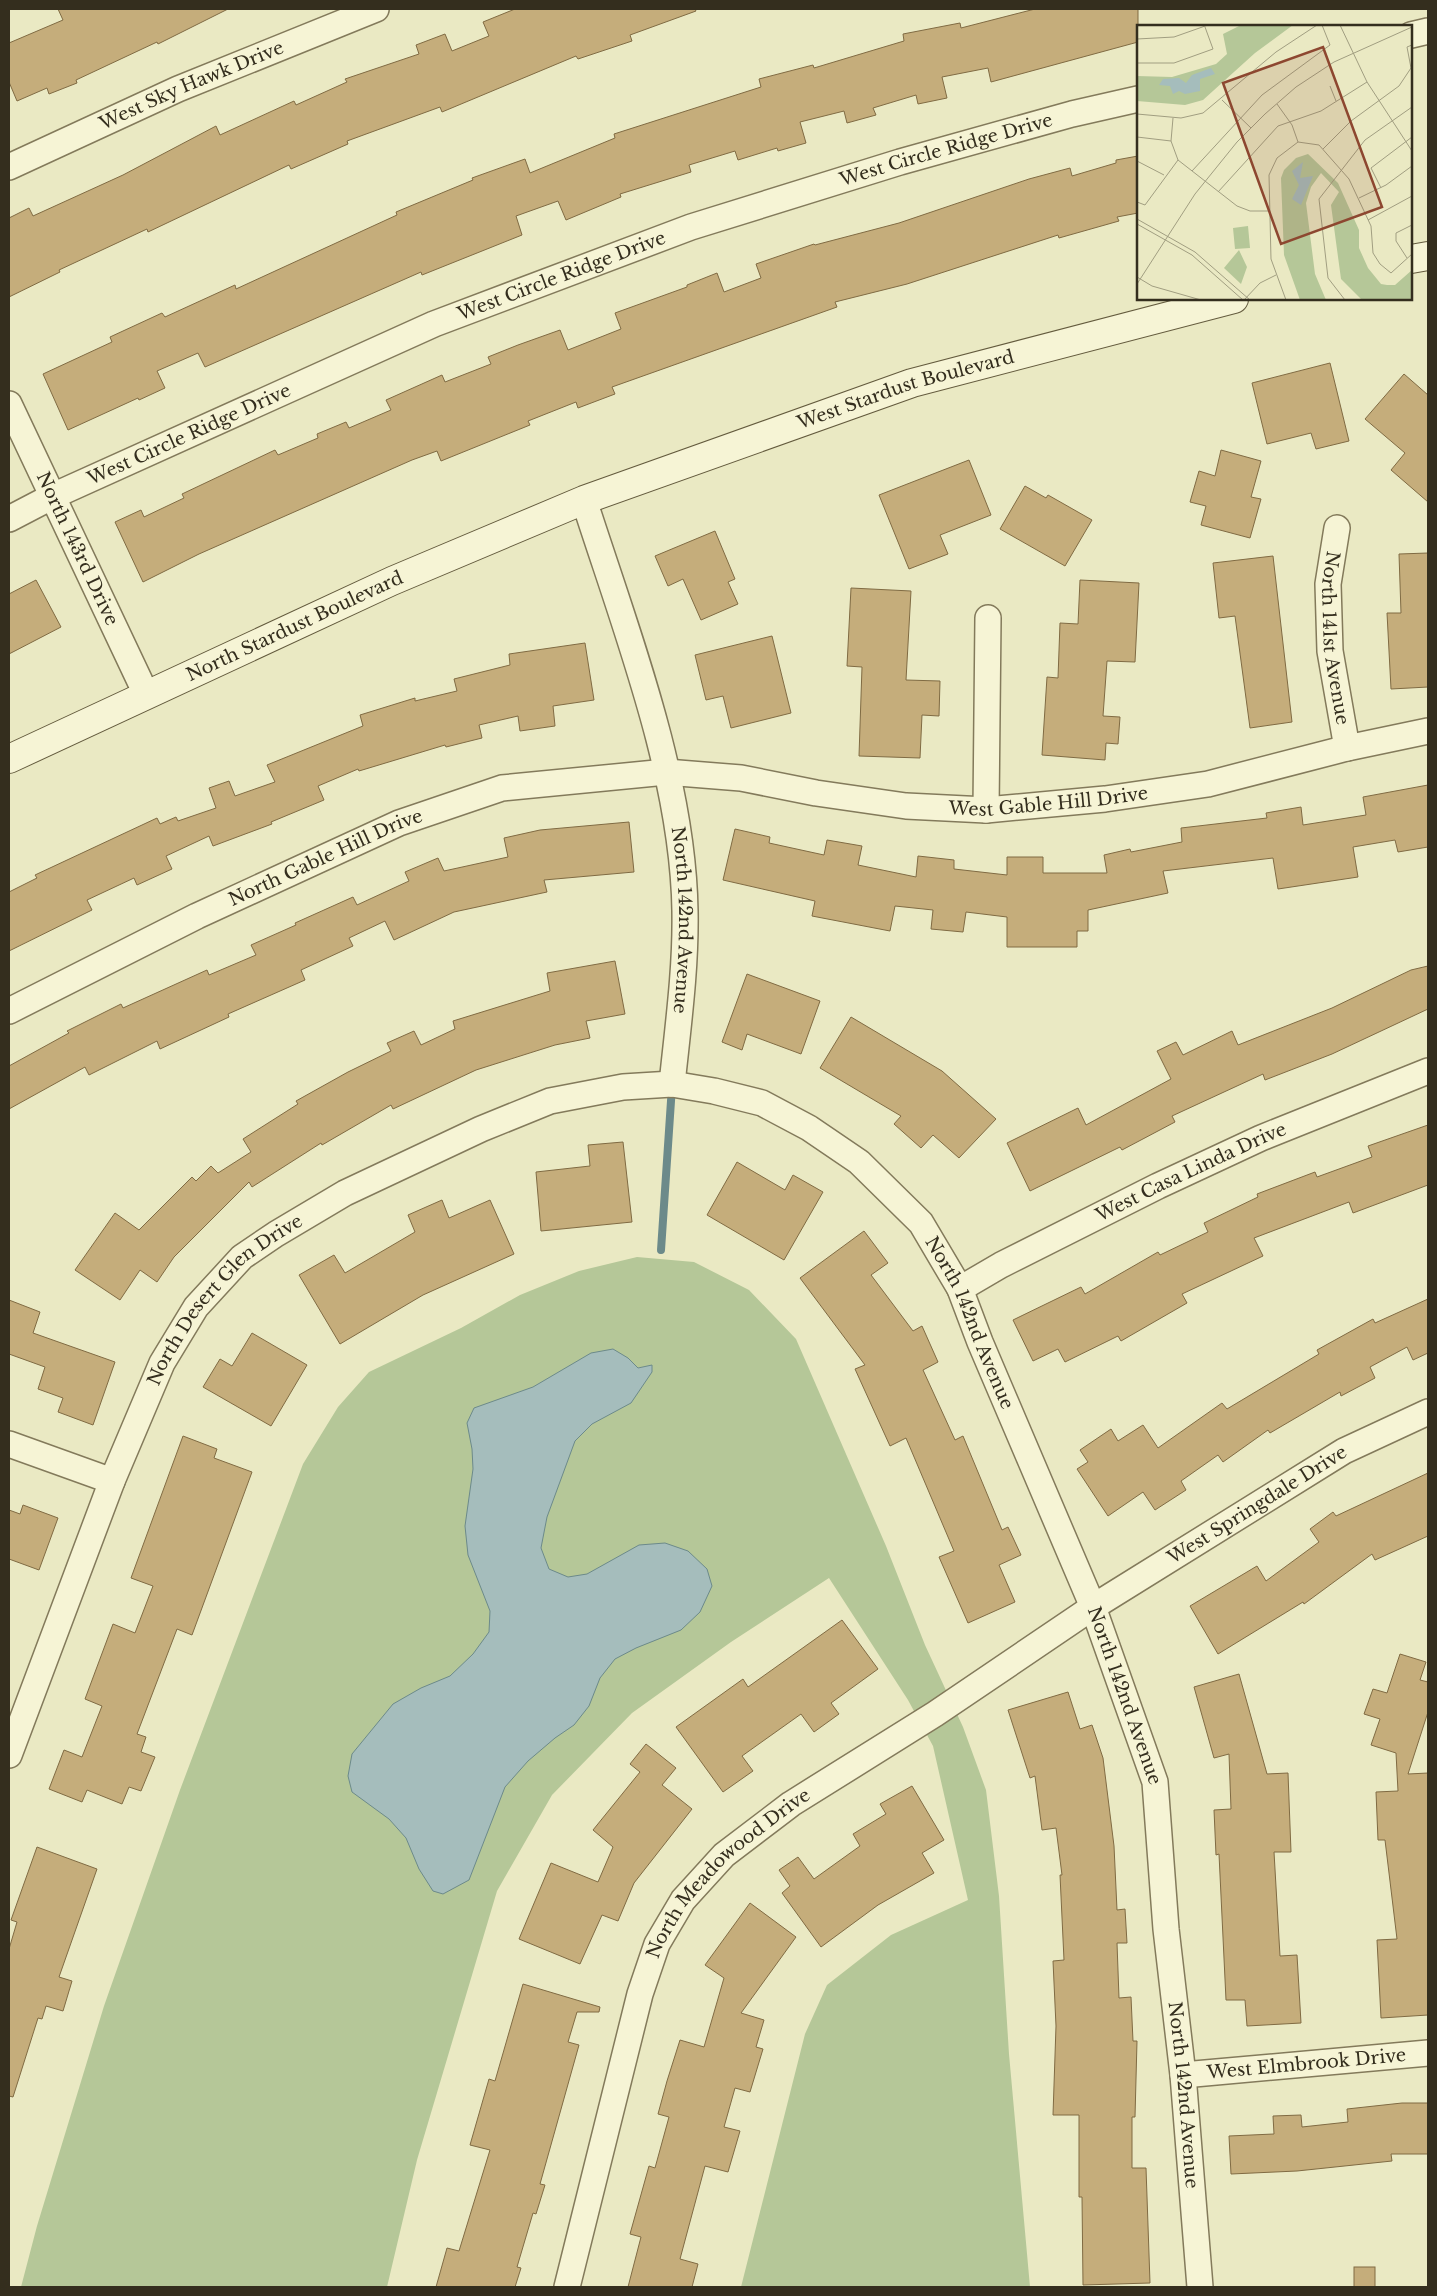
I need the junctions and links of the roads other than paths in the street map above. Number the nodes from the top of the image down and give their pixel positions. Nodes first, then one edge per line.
1 (376, 9) edge
2 (1428, 31) edge
3 (1412, 35) edge
4 (1137, 98) edge
5 (9, 167) edge
6 (1428, 256) edge
7 (1412, 259) edge
8 (1230, 300) edge
9 (9, 404) edge
10 (53, 496) junction
11 (584, 500) junction
12 (9, 519) edge
13 (1337, 528) dead end
14 (988, 618) dead end
15 (146, 694) junction
16 (1428, 732) edge
17 (1347, 748) junction
18 (9, 759) edge
19 (666, 772) junction
20 (986, 810) junction
21 (9, 1011) edge
22 (1428, 1071) edge
23 (672, 1084) junction
24 (960, 1288) junction
25 (1428, 1412) edge
26 (9, 1444) edge
27 (112, 1481) junction
28 (1093, 1607) junction
29 (9, 1755) edge
30 (1428, 2053) edge
31 (1183, 2074) junction
32 (567, 2287) edge
33 (1200, 2287) edge

1 - 5 street, West Sky Hawk Drive
2 - 3 street
4 - 10 street, West Circle Ridge Drive
6 - 7 street
8 - 11 street, West Stardust Boulevard
9 - 10 street, North 143rd Drive
10 - 12 street, West Circle Ridge Drive
10 - 15 street, North 143rd Drive
11 - 15 street, North Stardust Boulevard
11 - 19 street, North 142nd Avenue
13 - 17 street, North 141st Avenue
14 - 20 street
15 - 18 street, North Stardust Boulevard
16 - 17 street, West Gable Hill Drive
17 - 20 street, West Gable Hill Drive
19 - 20 street, West Gable Hill Drive
19 - 21 street, North Gable Hill Drive
19 - 23 street, North 142nd Avenue
22 - 24 street, West Casa Linda Drive
23 - 24 street, North 142nd Avenue
23 - 27 street, North Desert Glen Drive
24 - 28 street, North 142nd Avenue
25 - 28 street, West Springdale Drive
26 - 27 street
27 - 29 street, North Desert Glen Drive
28 - 31 street, North 142nd Avenue
28 - 32 street, North Meadowood Drive
30 - 31 street, West Elmbrook Drive
31 - 33 street, North 142nd Avenue

